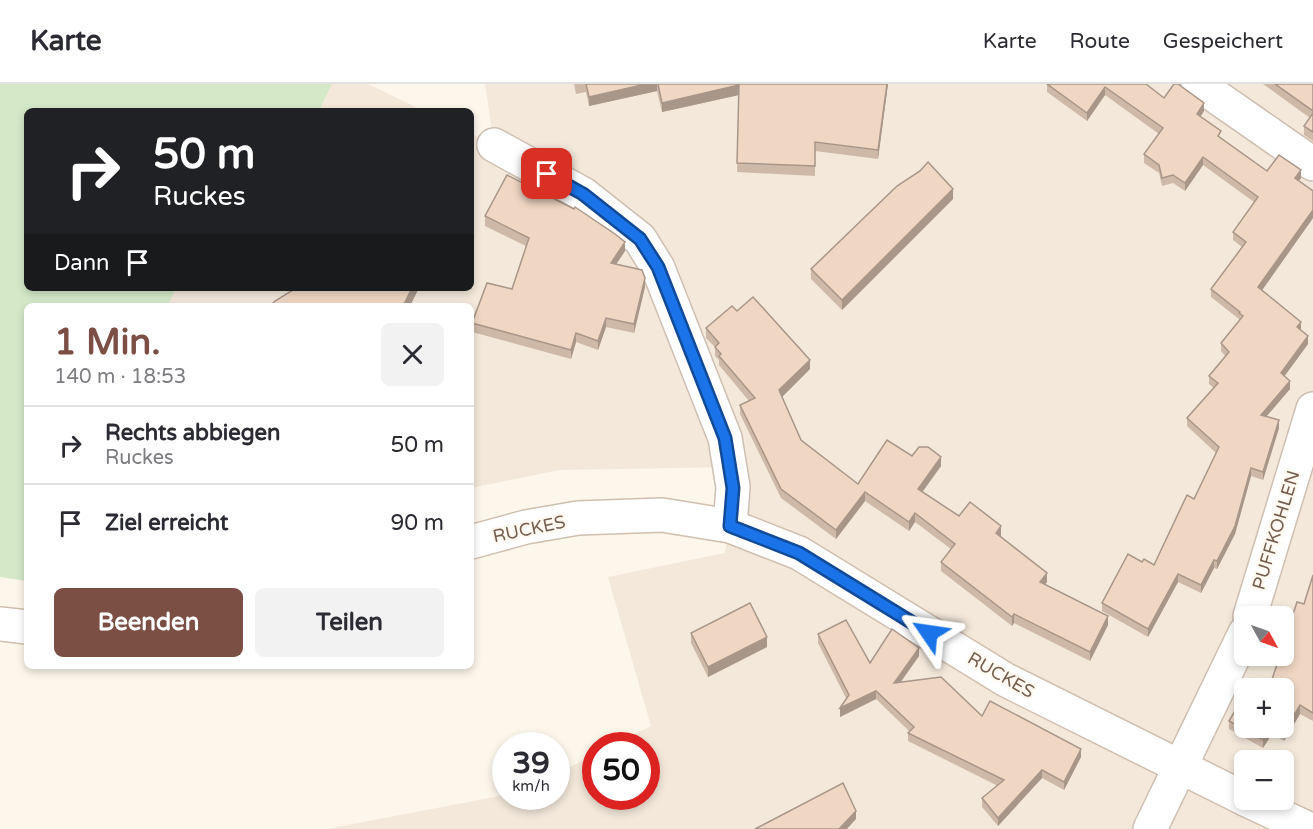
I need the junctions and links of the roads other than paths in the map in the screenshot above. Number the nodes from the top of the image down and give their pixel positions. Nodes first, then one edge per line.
1 (1198, 84) edge
2 (494, 145) dead end
3 (1313, 164) edge
4 (1313, 410) edge
5 (730, 526) junction
6 (474, 541) edge
7 (1253, 606) edge
8 (0, 624) edge
9 (24, 627) edge
10 (0, 639) edge
11 (24, 642) edge
12 (1234, 655) edge
13 (1179, 767) junction
14 (1234, 793) edge
15 (1269, 810) edge
16 (1150, 829) edge
17 (1309, 829) edge

1 - 3 street
2 - 5 street
4 - 7 street, PUFFKOHLEN
5 - 6 street, RUCKES
5 - 13 street, RUCKES
8 - 9 street
10 - 11 street
12 - 13 street
13 - 14 street, RUCKES
13 - 16 street
15 - 17 street, RUCKES

